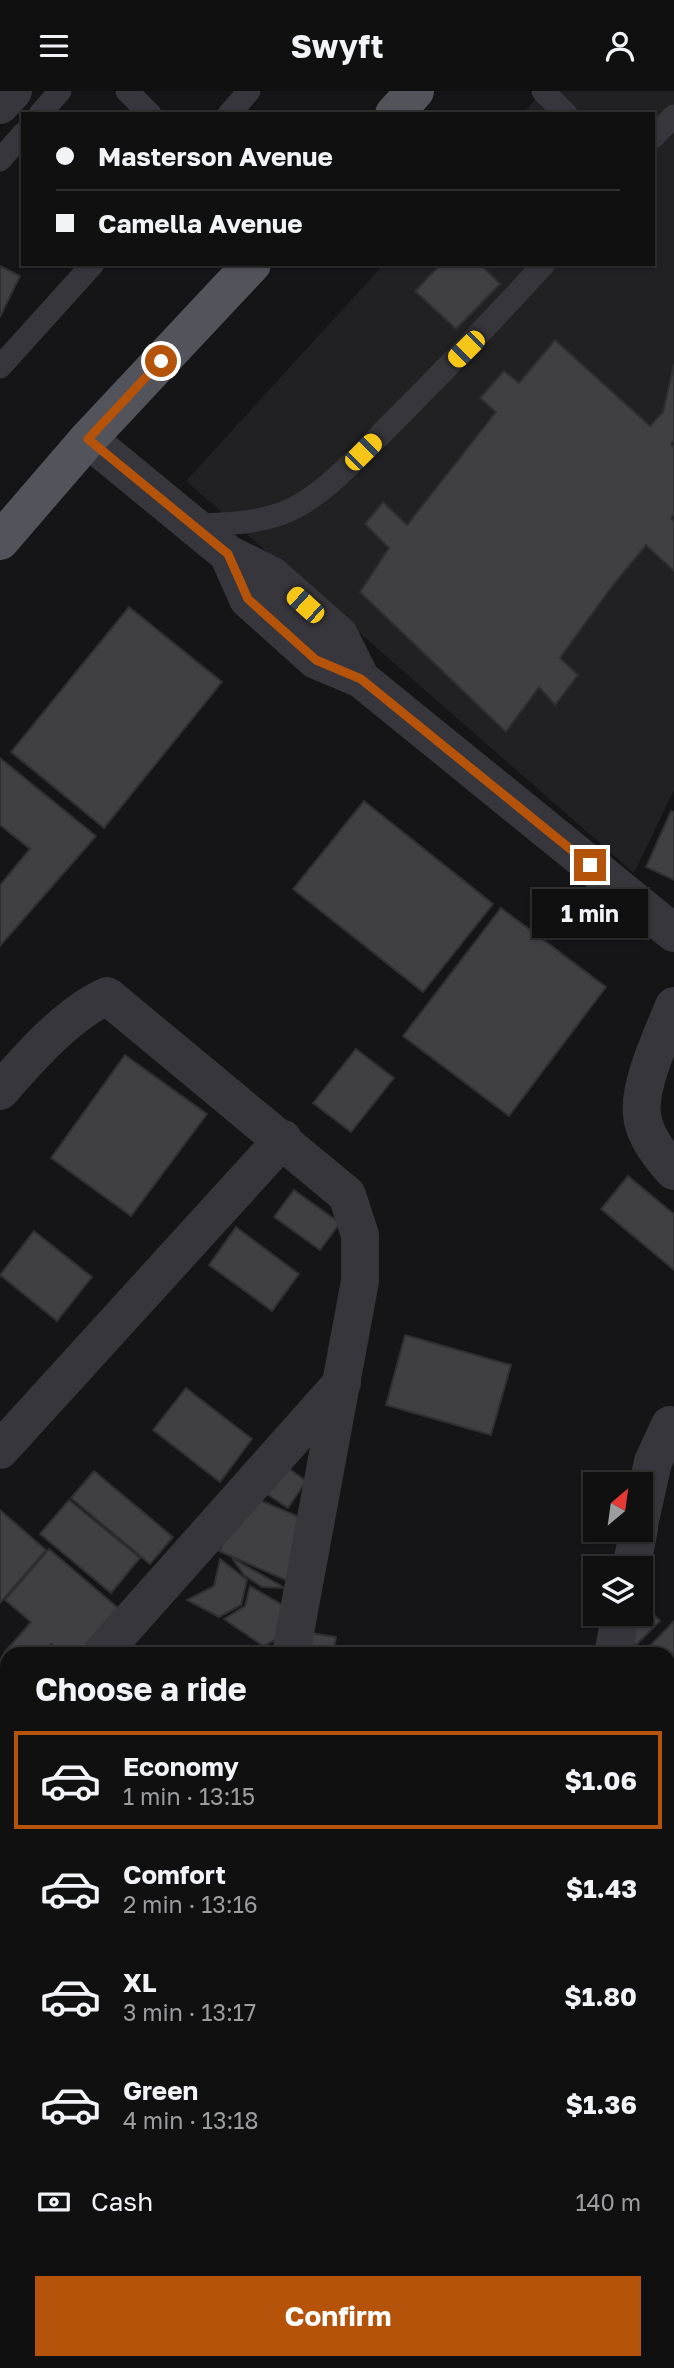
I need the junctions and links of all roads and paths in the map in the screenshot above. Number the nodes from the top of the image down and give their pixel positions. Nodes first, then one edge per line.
1 (13, 91) edge
2 (60, 91) edge
3 (127, 91) edge
4 (249, 91) edge
5 (415, 91) edge
6 (543, 91) edge
7 (0, 105) edge
8 (42, 112) edge
9 (148, 112) edge
10 (231, 112) edge
11 (396, 112) edge
12 (564, 112) edge
13 (674, 116) edge
14 (655, 135) edge
15 (21, 136) edge
16 (0, 160) edge
17 (91, 266) edge
18 (250, 266) edge
19 (542, 266) edge
20 (0, 367) edge
21 (88, 439) junction
22 (193, 525) junction
23 (0, 541) edge
24 (674, 933) edge
25 (674, 1006) edge
26 (0, 1091) edge
27 (283, 1139) junction
28 (674, 1171) edge
29 (342, 1383) junction
30 (670, 1425) dead end
31 (0, 1450) edge
32 (663, 1471) edge
33 (653, 1492) edge
34 (618, 1626) edge
35 (107, 1647) edge
36 (292, 1647) edge
37 (614, 1647) edge

1 - 7 street
2 - 8 lane
3 - 9 lane
4 - 10 lane
5 - 11 main road
6 - 12 lane
13 - 14 lane
15 - 16 lane
17 - 20 lane
18 - 21 main road
19 - 22 lane
21 - 22 street
21 - 23 main road
22 - 24 street
25 - 28 street
26 - 27 street
27 - 29 street
27 - 31 street
29 - 35 street
29 - 36 street
30 - 32 street
32 - 33 street
34 - 37 street

